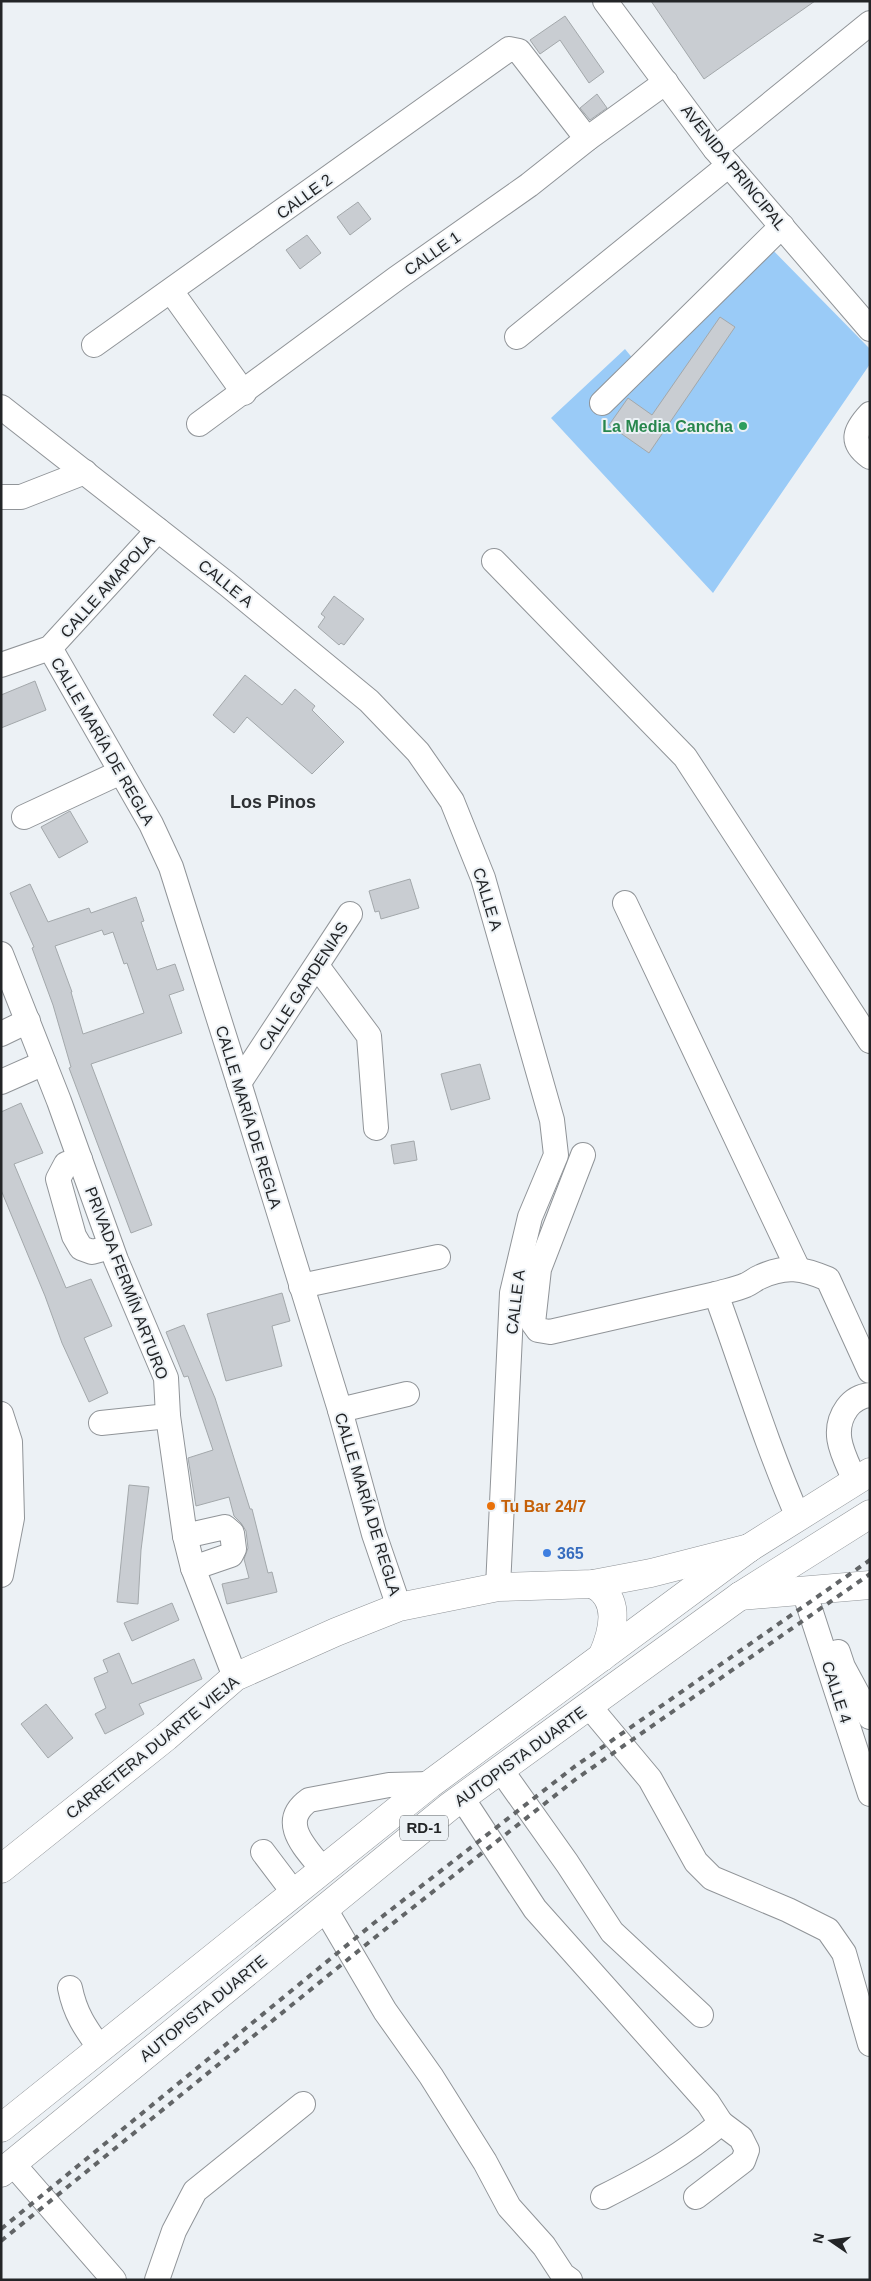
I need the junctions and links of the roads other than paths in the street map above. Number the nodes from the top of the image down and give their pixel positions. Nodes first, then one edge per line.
1 (606, 2) edge
2 (870, 24) edge
3 (666, 82) junction
4 (587, 139) junction
5 (722, 157) junction
6 (782, 226) junction
7 (171, 290) junction
8 (870, 329) edge
9 (517, 337) dead end
10 (94, 345) dead end
11 (244, 393) junction
12 (602, 403) dead end
13 (1, 407) edge
14 (870, 414) edge
15 (199, 424) dead end
16 (870, 457) edge
17 (85, 472) junction
18 (1, 498) edge
19 (158, 530) junction
20 (494, 561) dead end
21 (50, 648) junction
22 (1, 665) edge
23 (121, 772) junction
24 (24, 816) dead end
25 (625, 903) dead end
26 (350, 914) dead end
27 (1, 954) edge
28 (317, 966) junction
29 (28, 1021) junction
30 (1, 1034) edge
31 (870, 1041) edge
32 (44, 1063) junction
33 (1, 1082) edge
34 (240, 1082) junction
35 (376, 1128) dead end
36 (584, 1155) dead end
37 (80, 1159) junction
38 (111, 1247) junction
39 (438, 1257) dead end
40 (798, 1269) junction
41 (301, 1286) junction
42 (716, 1294) junction
43 (870, 1371) edge
44 (407, 1394) dead end
45 (870, 1395) edge
46 (340, 1410) junction
47 (1, 1414) edge
48 (168, 1416) junction
49 (101, 1423) dead end
50 (862, 1476) edge
51 (870, 1514) edge
52 (798, 1517) junction
53 (184, 1536) junction
54 (749, 1548) junction
55 (193, 1568) junction
56 (1, 1575) edge
57 (593, 1584) junction
58 (870, 1585) edge
59 (498, 1587) junction
60 (810, 1590) junction
61 (740, 1596) junction
62 (399, 1608) junction
63 (602, 1657) junction
64 (235, 1678) junction
65 (590, 1706) junction
66 (870, 1717) edge
67 (501, 1770) junction
68 (430, 1784) junction
69 (870, 1794) edge
70 (462, 1798) junction
71 (263, 1852) dead end
72 (1, 1868) edge
73 (323, 1870) junction
74 (294, 1893) junction
75 (324, 1909) junction
76 (70, 1988) dead end
77 (701, 2015) dead end
78 (870, 2044) edge
79 (100, 2048) junction
80 (303, 2104) dead end
81 (721, 2123) junction
82 (1, 2128) edge
83 (7, 2169) edge
84 (603, 2197) dead end
85 (696, 2197) dead end
86 (114, 2280) edge
87 (157, 2280) edge
88 (570, 2280) edge

1 - 3 street, AVENIDA PRINCIPAL
2 - 5 street
3 - 4 street, CALLE 1
3 - 5 street, AVENIDA PRINCIPAL
4 - 7 street, CALLE 2
4 - 11 street, CALLE 1
5 - 6 street, AVENIDA PRINCIPAL
5 - 9 street
6 - 8 street, AVENIDA PRINCIPAL
6 - 12 street
7 - 10 street, CALLE 2
7 - 11 street
11 - 15 street, CALLE 1
13 - 17 street, CALLE A
14 - 16 street
17 - 18 street
17 - 19 street, CALLE A
19 - 21 street, CALLE AMAPOLA
19 - 59 street, CALLE A
20 - 31 street
21 - 22 street, CALLE AMAPOLA
21 - 23 street, CALLE MARÍA DE REGLA
23 - 24 street
23 - 34 street, CALLE MARÍA DE REGLA
25 - 40 street
26 - 28 street, CALLE GARDENIAS
27 - 29 street, PRIVADA FERMÍN ARTURO
28 - 34 street, CALLE GARDENIAS
28 - 35 street
29 - 30 street
29 - 32 street, PRIVADA FERMÍN ARTURO
32 - 33 street
32 - 37 street, PRIVADA FERMÍN ARTURO
34 - 41 street, CALLE MARÍA DE REGLA
36 - 42 street
37 - 38 street, PRIVADA FERMÍN ARTURO
37 - 38 street
38 - 48 street, PRIVADA FERMÍN ARTURO
39 - 41 street
40 - 42 street
40 - 43 street
41 - 46 street, CALLE MARÍA DE REGLA
42 - 52 street
44 - 46 street
45 - 50 street
46 - 62 street, CALLE MARÍA DE REGLA
47 - 56 street
48 - 49 street
48 - 53 street, PRIVADA FERMÍN ARTURO
50 - 52 main road, AUTOPISTA DUARTE / RD-1
51 - 61 main road, AUTOPISTA DUARTE / RD-1
52 - 54 main road, AUTOPISTA DUARTE / RD-1
53 - 55 street, PRIVADA FERMÍN ARTURO
53 - 55 street
54 - 57 main road, CARRETERA DUARTE VIEJA
54 - 63 main road, AUTOPISTA DUARTE / RD-1
55 - 64 street, PRIVADA FERMÍN ARTURO
57 - 59 main road, CARRETERA DUARTE VIEJA
57 - 63 main road
58 - 60 main road
59 - 62 main road, CARRETERA DUARTE VIEJA
60 - 61 main road
60 - 66 street
60 - 69 street, CALLE 4
61 - 65 main road, AUTOPISTA DUARTE / RD-1
62 - 64 main road, CARRETERA DUARTE VIEJA
63 - 68 main road, AUTOPISTA DUARTE / RD-1
64 - 72 main road, CARRETERA DUARTE VIEJA
65 - 67 main road, AUTOPISTA DUARTE / RD-1
65 - 78 street
67 - 70 main road, AUTOPISTA DUARTE / RD-1
67 - 77 street
68 - 73 main road, AUTOPISTA DUARTE / RD-1
68 - 73 street
70 - 75 main road, AUTOPISTA DUARTE / RD-1
70 - 81 street
71 - 74 street
73 - 74 main road, AUTOPISTA DUARTE / RD-1
74 - 79 main road, AUTOPISTA DUARTE / RD-1
75 - 83 main road, AUTOPISTA DUARTE / RD-1
75 - 88 street
76 - 79 street
79 - 82 main road, AUTOPISTA DUARTE / RD-1
80 - 87 street
81 - 84 street
81 - 85 street
83 - 86 street

